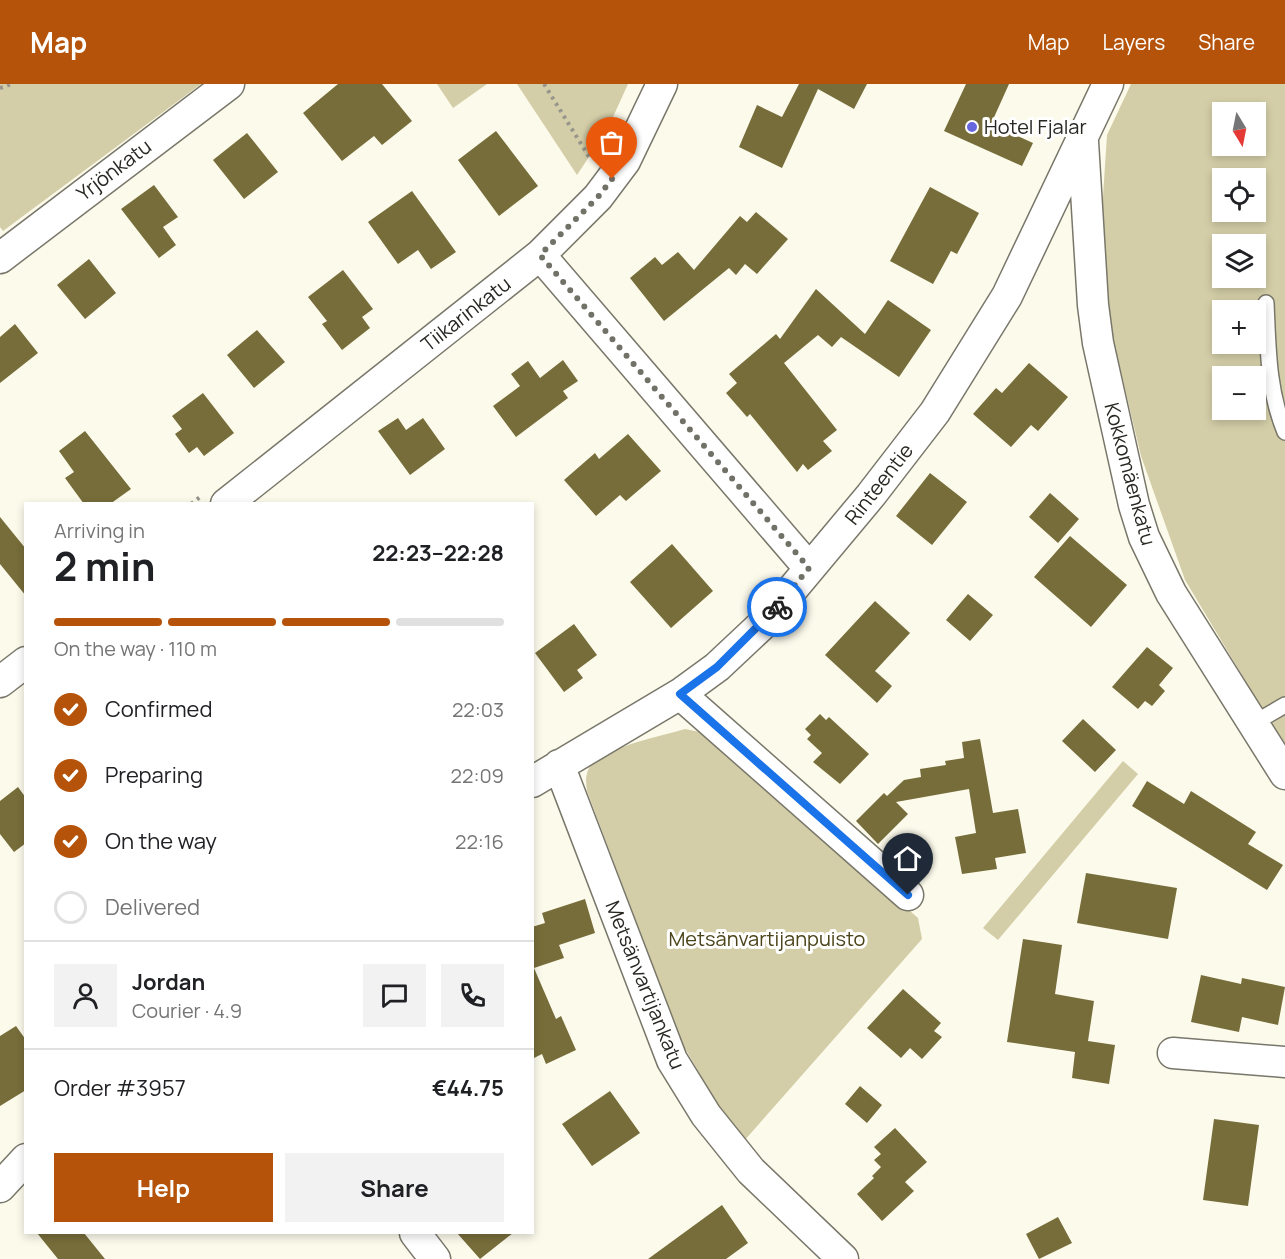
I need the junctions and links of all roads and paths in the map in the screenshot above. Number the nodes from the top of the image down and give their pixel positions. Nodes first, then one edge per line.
1 (12, 84) edge
2 (229, 84) edge
3 (544, 84) edge
4 (662, 84) edge
5 (1108, 84) edge
6 (0, 88) edge
7 (1083, 139) junction
8 (593, 164) dead end
9 (540, 255) junction
10 (0, 258) edge
11 (1266, 303) dead end
12 (1285, 432) edge
13 (229, 502) edge
14 (809, 568) junction
15 (24, 664) edge
16 (0, 682) edge
17 (680, 694) junction
18 (1285, 705) edge
19 (1254, 723) junction
20 (559, 765) junction
21 (1285, 774) edge
22 (534, 781) edge
23 (908, 895) dead end
24 (1173, 1053) dead end
25 (1285, 1062) edge
26 (24, 1161) edge
27 (0, 1187) edge
28 (416, 1234) edge
29 (435, 1259) edge
30 (843, 1259) edge

1 - 6 path
2 - 10 street, Yrjönkatu
3 - 8 path
4 - 9 street, Tiikarinkatu
5 - 7 street, Rinteentie
7 - 14 street, Rinteentie
7 - 19 street, Kokkomäenkatu
9 - 13 street, Tiikarinkatu
9 - 14 street
11 - 12 lane
14 - 17 street, Rinteentie
15 - 16 street
17 - 20 street, Rinteentie
17 - 23 street
18 - 19 lane
19 - 21 street, Kokkomäenkatu
20 - 22 street, Rinteentie
20 - 30 street, Metsänvartijankatu
24 - 25 street
26 - 27 street
28 - 29 street

